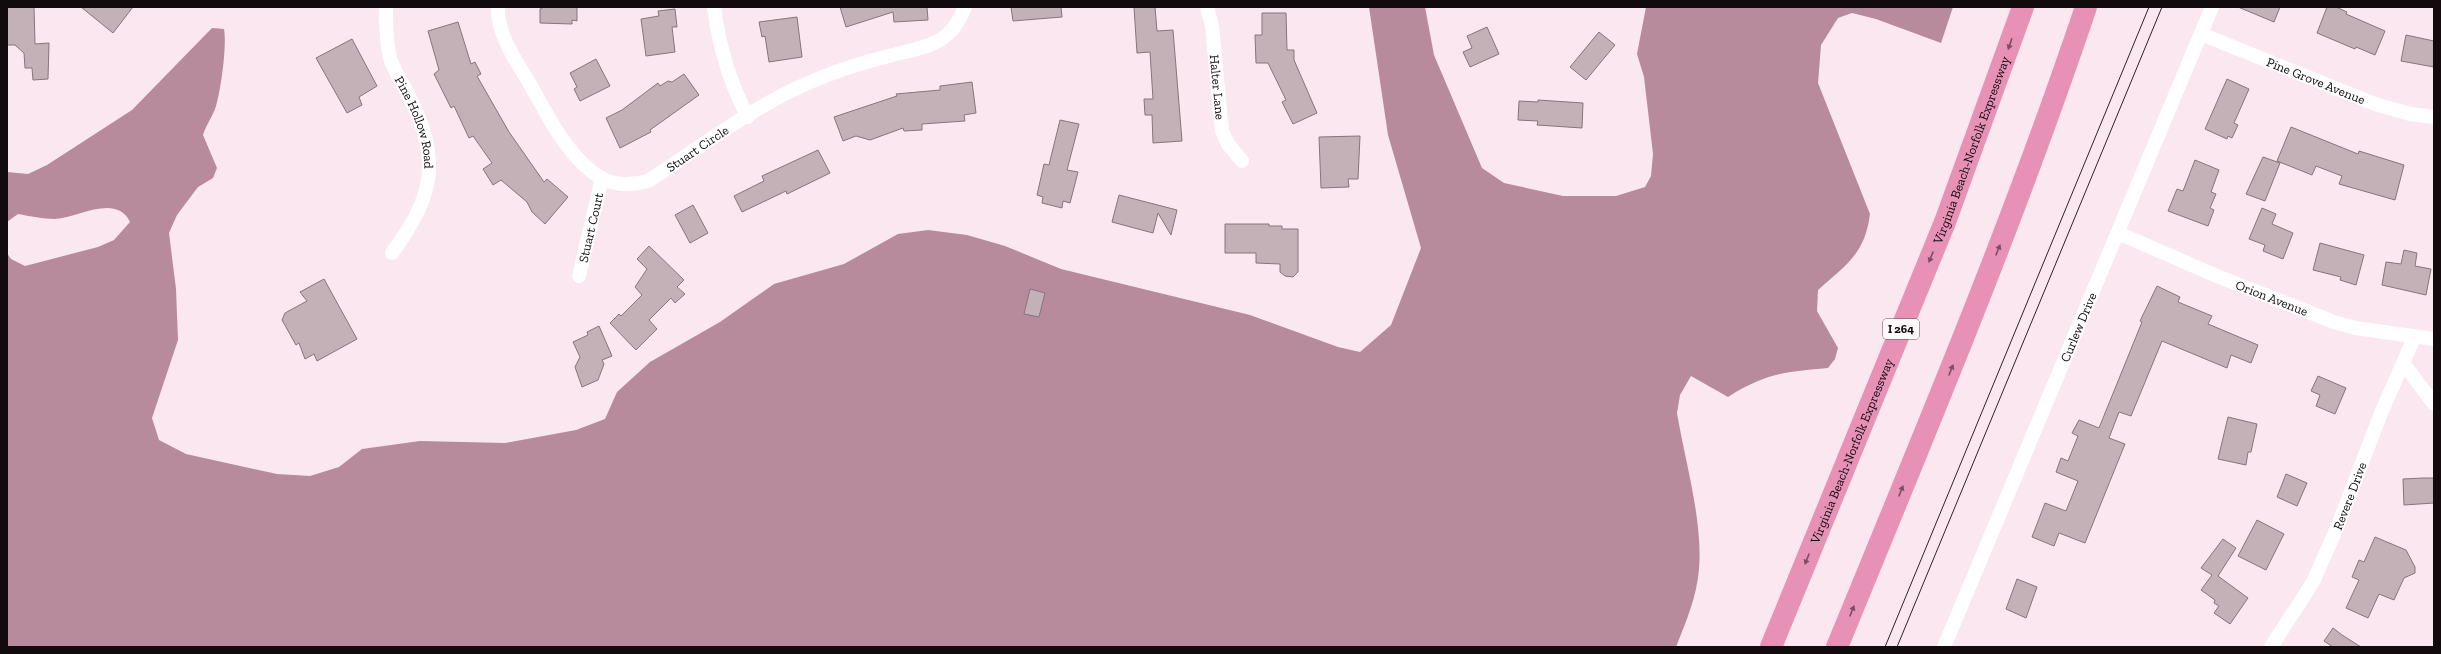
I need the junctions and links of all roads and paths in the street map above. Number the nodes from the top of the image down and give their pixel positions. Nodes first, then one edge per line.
1 (386, 7) edge
2 (498, 7) edge
3 (714, 7) edge
4 (965, 7) edge
5 (1207, 7) edge
6 (2023, 7) edge
7 (2086, 7) edge
8 (2212, 7) edge
9 (2201, 34) junction
10 (748, 117) junction
11 (2434, 117) edge
12 (1242, 160) dead end
13 (602, 178) junction
14 (2118, 233) junction
15 (392, 253) dead end
16 (579, 276) dead end
17 (2414, 338) junction
18 (2434, 339) edge
19 (2403, 363) junction
20 (2434, 404) edge
21 (1771, 647) edge
22 (1837, 647) edge
23 (1944, 647) edge
24 (2272, 647) edge

1 - 15 street, Pine Hollow Road
2 - 13 street, Stuart Circle
3 - 10 street
4 - 10 street, Stuart Circle
5 - 12 street, Halter Lane
6 -> 21 highway, Virginia Beach-Norfolk Expressway / I 264
22 -> 7 highway
8 - 9 street, Curlew Drive
9 - 11 street, Pine Grove Avenue
9 - 14 street, Curlew Drive
10 - 13 street, Stuart Circle
13 - 16 street, Stuart Court
14 - 17 street, Orion Avenue
14 - 23 street, Curlew Drive
17 - 18 street, Orion Avenue
17 - 19 street, Revere Drive
19 - 20 street
19 - 24 street, Revere Drive

